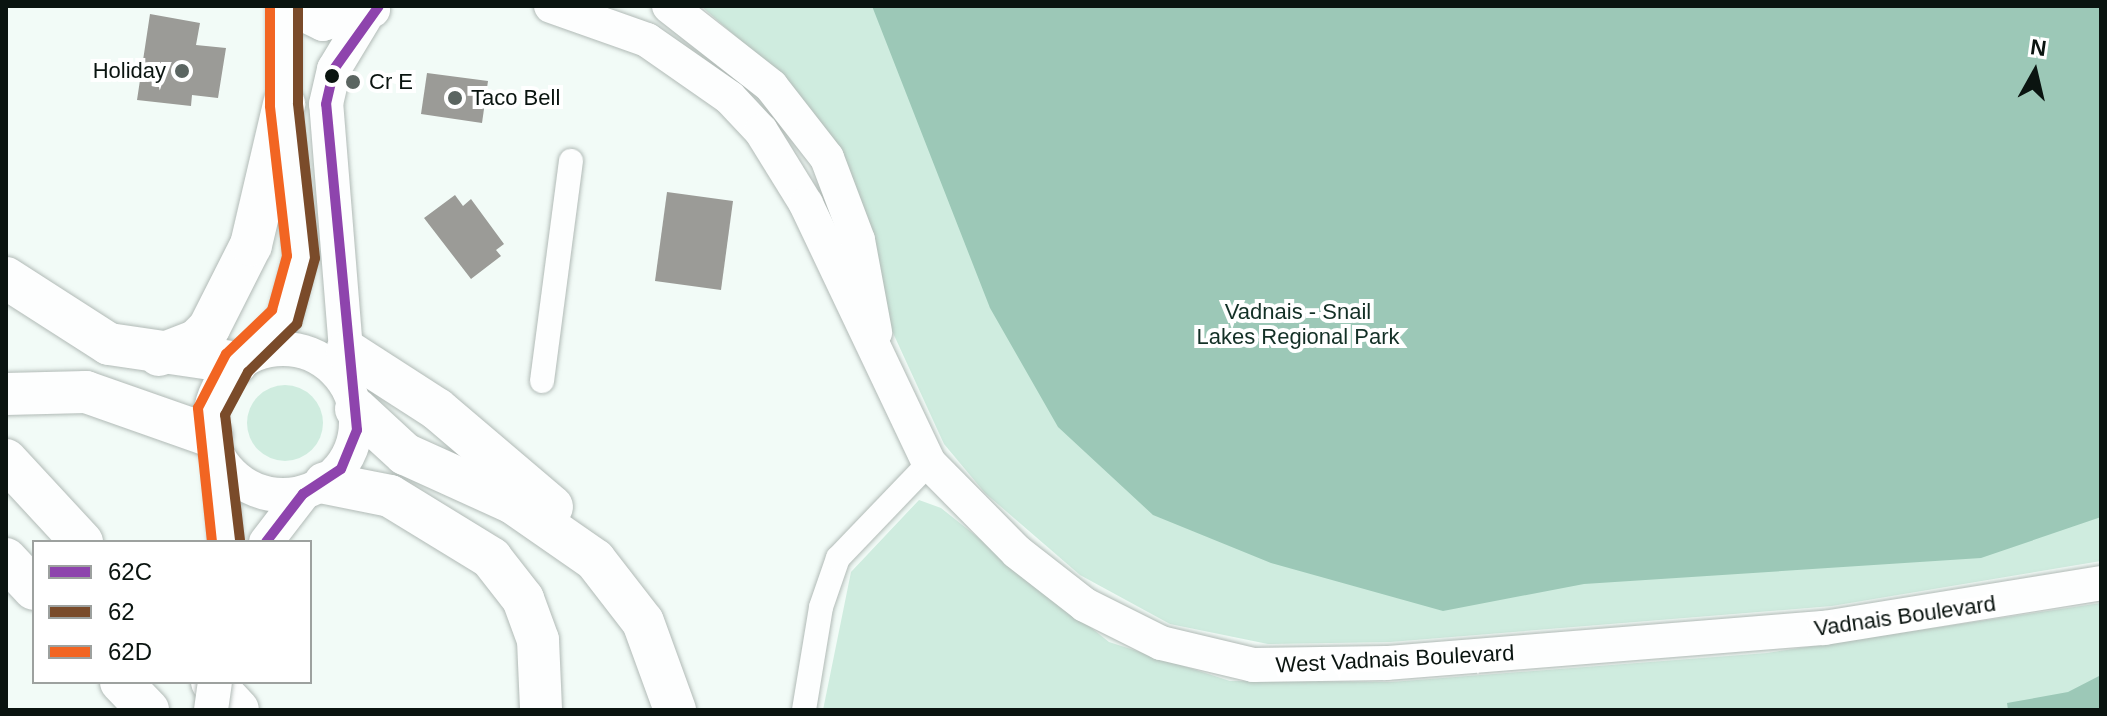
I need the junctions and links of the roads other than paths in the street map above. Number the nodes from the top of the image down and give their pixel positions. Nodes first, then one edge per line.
1 (285, 6) edge
2 (551, 6) edge
3 (669, 6) edge
4 (372, 11) edge
5 (284, 104) junction
6 (571, 161) dead end
7 (6, 278) edge
8 (159, 355) junction
9 (245, 358) junction
10 (879, 360) junction
11 (542, 381) dead end
12 (350, 382) junction
13 (9, 394) edge
14 (215, 447) junction
15 (6, 460) edge
16 (929, 463) junction
17 (314, 488) junction
18 (80, 540) edge
19 (226, 540) edge
20 (268, 540) edge
21 (6, 559) edge
22 (2101, 583) edge
23 (32, 587) edge
24 (643, 622) junction
25 (1707, 639) joint
26 (123, 684) edge
27 (214, 684) edge
28 (216, 684) edge
29 (148, 710) edge
30 (211, 710) edge
31 (238, 710) edge
32 (541, 710) edge
33 (675, 710) edge
34 (804, 710) edge

1 - 4 street
1 - 5 street
2 - 10 street, West Vadnais Boulevard
3 - 10 street, West Vadnais Boulevard
4 - 12 street
5 - 8 highway
5 - 9 street
6 - 11 street
7 - 8 highway
8 - 9 highway
9 - 12 street
9 - 14 street
10 - 16 street, West Vadnais Boulevard
12 - 17 street
12 - 24 highway
12 - 24 highway
13 - 14 highway
14 - 17 street
14 - 19 street
15 - 18 highway
16 - 25 street, West Vadnais Boulevard
16 - 34 street
17 - 20 street
17 - 32 highway
21 - 23 highway
22 - 25 street, Vadnais Boulevard
24 - 33 highway
26 - 29 highway
27 - 30 street, bridge
28 - 31 highway

